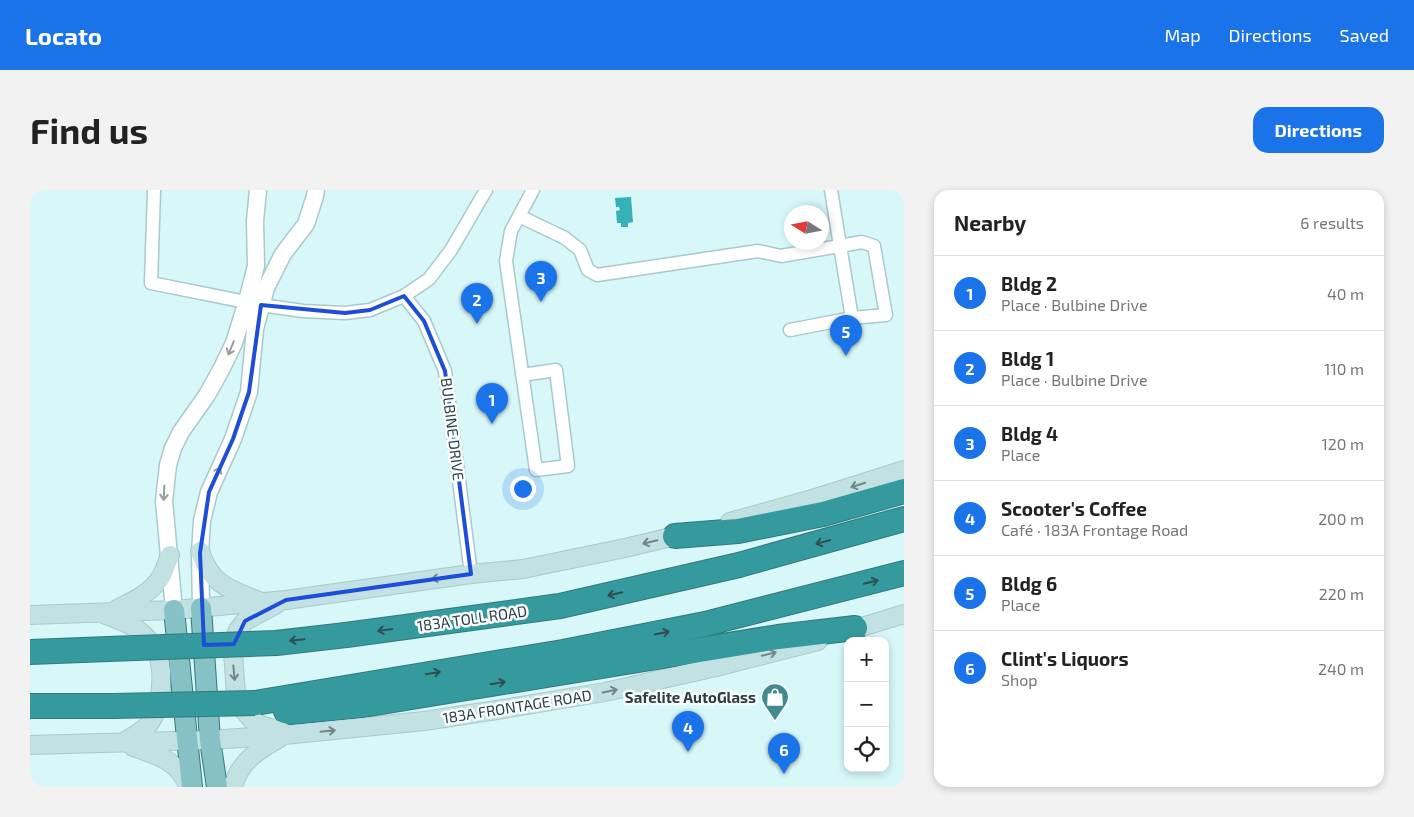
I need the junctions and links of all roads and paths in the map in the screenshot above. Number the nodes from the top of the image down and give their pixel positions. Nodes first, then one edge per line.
1 (154, 190) edge
2 (258, 190) edge
3 (316, 190) edge
4 (486, 190) edge
5 (533, 190) edge
6 (831, 190) edge
7 (519, 216) junction
8 (840, 246) junction
9 (404, 296) junction
10 (254, 303) junction
11 (852, 318) junction
12 (790, 330) dead end
13 (522, 375) junction
14 (904, 470) edge
15 (904, 491) edge
16 (904, 519) edge
17 (675, 536) junction
18 (200, 551) junction
19 (170, 555) junction
20 (904, 573) edge
21 (471, 574) junction
22 (286, 600) junction
23 (261, 602) junction
24 (201, 608) junction
25 (174, 610) junction
26 (107, 612) junction
27 (904, 614) edge
28 (30, 615) edge
29 (855, 628) junction
30 (30, 652) edge
31 (357, 696) junction
32 (30, 706) edge
33 (288, 735) junction
34 (210, 740) junction
35 (187, 741) junction
36 (121, 743) junction
37 (30, 745) edge
38 (190, 787) edge
39 (217, 787) edge
40 (234, 787) edge

1 - 10 street
2 - 10 street
3 - 10 street
4 - 9 street
5 - 7 street
6 - 8 street
7 - 8 street
7 - 13 street
8 - 11 street
8 - 11 street
9 - 10 street
9 - 21 street, BULBINE DRIVE
18 -> 10 street
10 -> 19 street
11 - 12 street
13 - 13 street
14 -> 17 main road
15 - 17 highway
16 -> 30 highway, 183A TOLL ROAD, bridge
17 -> 21 main road
18 - 23 main road
18 - 24 street
19 - 25 street
19 - 26 main road
31 -> 20 highway
21 -> 22 main road
22 - 23 main road
22 -> 33 main road
23 - 24 main road
24 - 25 main road
24 - 34 main road
25 - 26 main road
25 - 35 main road
26 - 28 main road
26 - 36 main road
27 - 29 main road, 183A FRONTAGE ROAD
31 -> 29 highway
33 -> 29 main road, 183A FRONTAGE ROAD
31 - 32 highway, bridge
33 - 34 main road, 183A FRONTAGE ROAD
33 - 40 main road
34 - 35 main road, 183A FRONTAGE ROAD
34 - 39 main road
35 - 36 main road, 183A FRONTAGE ROAD
35 - 38 main road
36 - 37 main road, 183A FRONTAGE ROAD
36 - 38 main road

